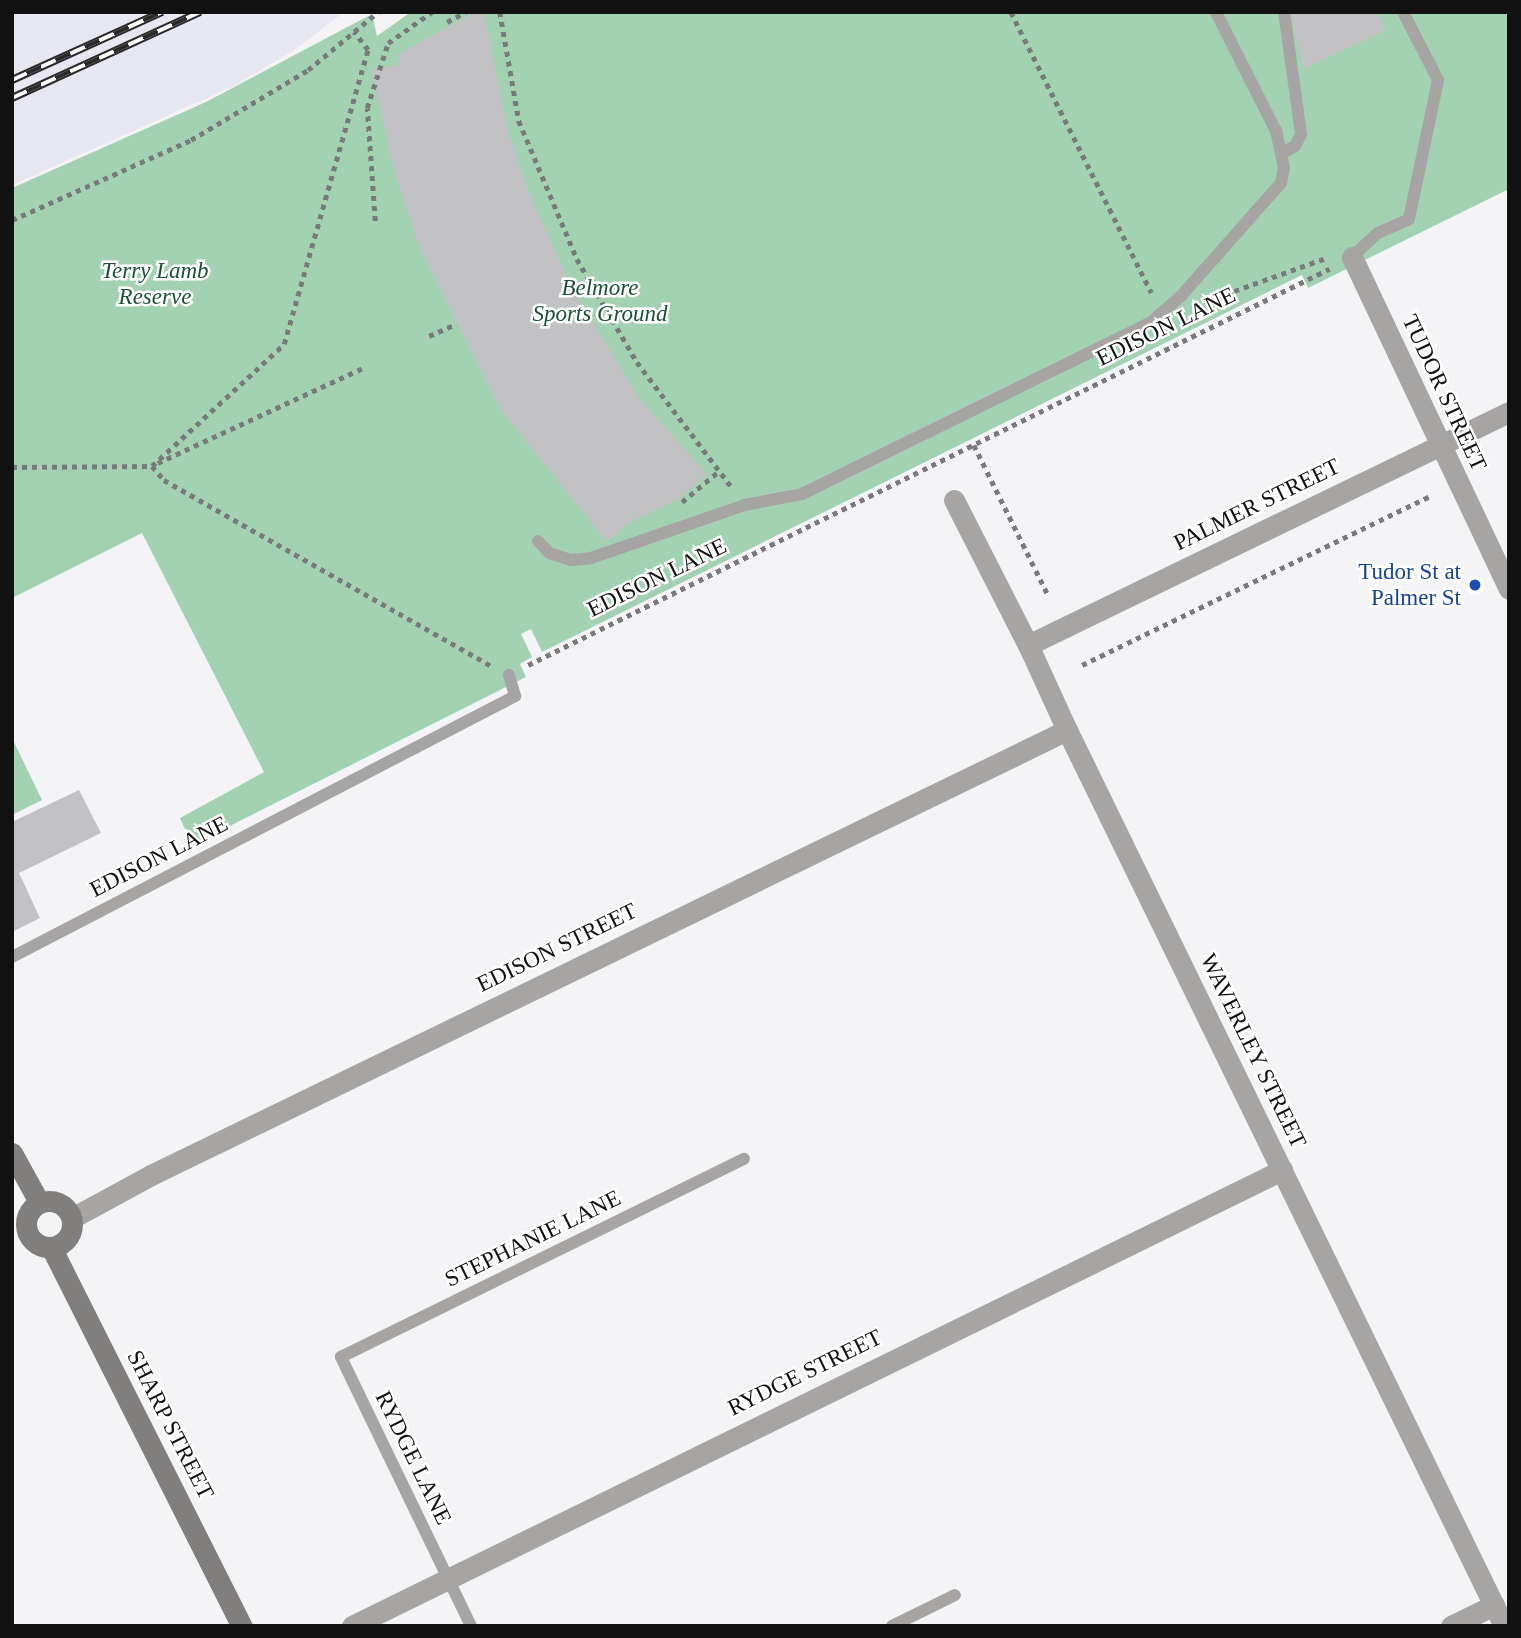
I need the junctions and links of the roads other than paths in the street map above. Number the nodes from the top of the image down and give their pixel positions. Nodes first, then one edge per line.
1 (1216, 12) edge
2 (1284, 12) edge
3 (1404, 12) edge
4 (1282, 153) junction
5 (1352, 257) joint
6 (1509, 412) edge
7 (1439, 446) junction
8 (954, 500) dead end
9 (538, 541) dead end
10 (1509, 589) edge
11 (1028, 645) junction
12 (509, 675) road end
13 (1067, 730) junction
14 (12, 957) edge
15 (12, 1153) edge
16 (744, 1159) dead end
17 (1282, 1170) junction
18 (39, 1202) junction
19 (72, 1218) junction
20 (51, 1247) junction
21 (341, 1357) joint
22 (447, 1577) junction
23 (955, 1595) dead end
24 (1494, 1605) junction
25 (242, 1626) edge
26 (352, 1626) edge
27 (471, 1626) edge
28 (892, 1626) edge
29 (1451, 1626) edge
30 (1504, 1626) edge

1 - 4 lane
2 - 4 lane
3 - 5 lane
4 - 9 lane
5 - 7 street, TUDOR STREET
6 - 7 street, PALMER STREET
7 - 10 street, TUDOR STREET
7 - 11 street, PALMER STREET
8 - 11 street, WAVERLEY STREET
11 - 13 street, WAVERLEY STREET
12 - 14 lane, EDISON LANE
13 - 17 street, WAVERLEY STREET
13 - 19 street, EDISON STREET
15 - 18 main road
16 - 21 lane, STEPHANIE LANE
17 - 22 street, RYDGE STREET
17 - 24 street, WAVERLEY STREET
18 - 19 main road
18 - 20 main road
19 - 20 main road
20 - 25 main road, SHARP STREET
21 - 22 lane, RYDGE LANE
22 - 26 street, RYDGE STREET
22 - 27 lane, RYDGE LANE
23 - 28 lane
24 - 29 street
24 - 30 street, WAVERLEY STREET

